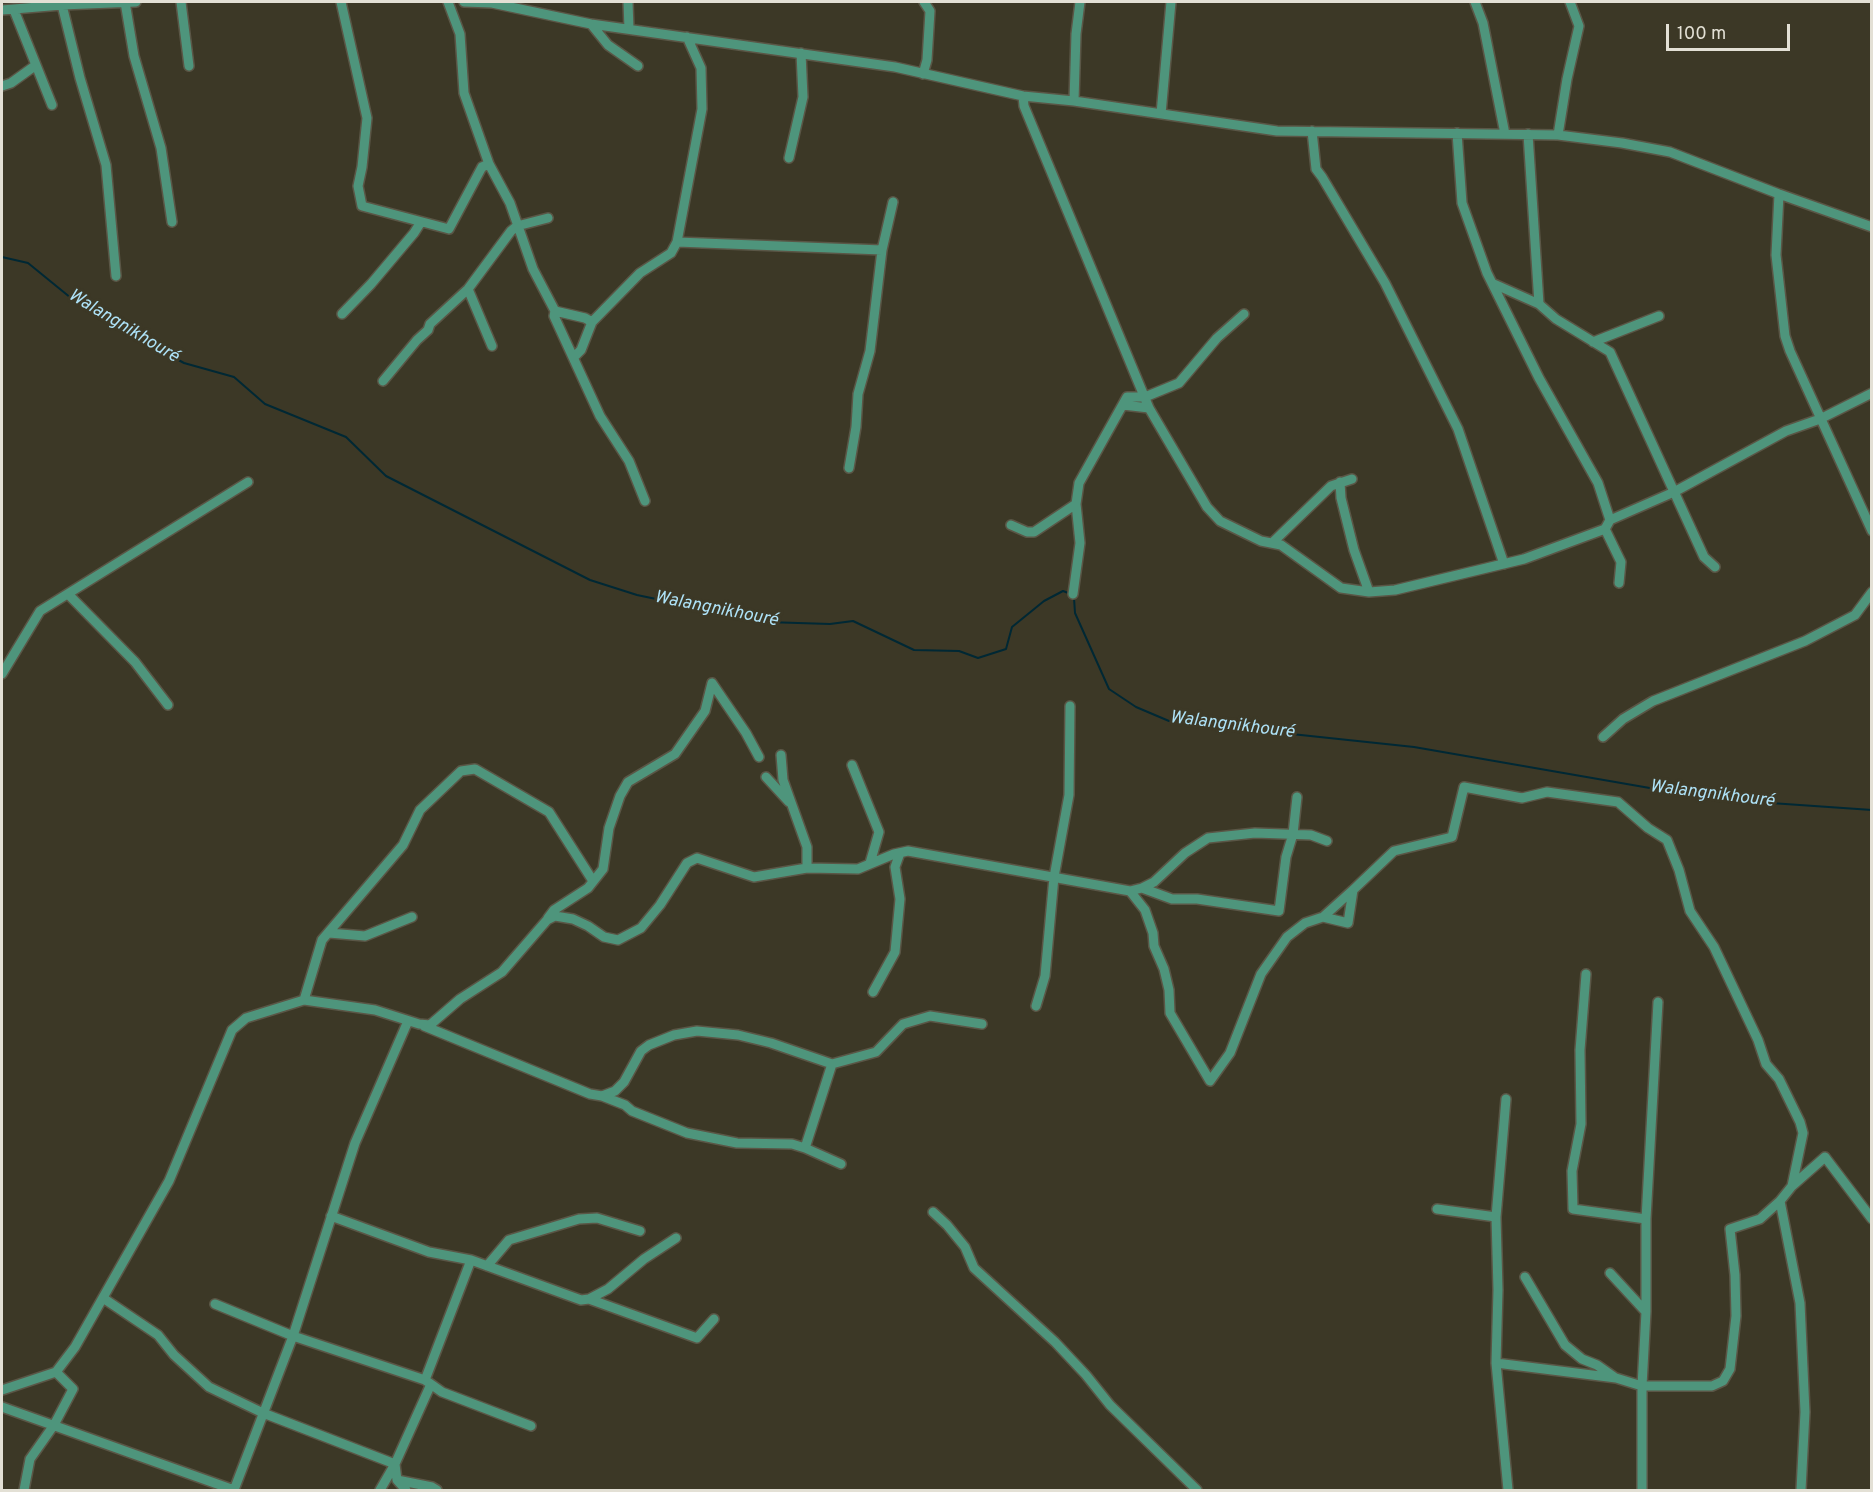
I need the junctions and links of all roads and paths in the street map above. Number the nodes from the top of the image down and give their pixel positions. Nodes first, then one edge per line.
1 (126, 2) edge
2 (136, 2) edge
3 (181, 2) edge
4 (341, 2) edge
5 (448, 2) edge
6 (464, 2) edge
7 (628, 2) edge
8 (924, 2) edge
9 (1080, 2) edge
10 (1171, 2) edge
11 (1475, 2) edge
12 (1570, 2) edge
13 (62, 5) junction
14 (2, 10) edge
15 (14, 10) junction
16 (591, 24) junction
17 (629, 29) junction
18 (687, 37) junction
19 (801, 53) junction
20 (36, 65) junction
21 (189, 66) dead end
22 (638, 66) dead end
23 (923, 74) junction
24 (2, 86) edge
25 (1023, 96) junction
26 (1074, 101) junction
27 (52, 105) dead end
28 (1161, 114) junction
29 (1312, 131) junction
30 (1457, 134) junction
31 (1505, 134) junction
32 (1528, 134) junction
33 (1558, 135) junction
34 (789, 158) dead end
35 (489, 164) junction
36 (1779, 194) junction
37 (893, 202) dead end
38 (548, 218) dead end
39 (172, 222) dead end
40 (421, 222) junction
41 (517, 226) junction
42 (1872, 227) edge
43 (677, 242) junction
44 (882, 250) junction
45 (116, 276) dead end
46 (1494, 284) junction
47 (468, 289) junction
48 (1539, 304) junction
49 (555, 310) junction
50 (342, 314) dead end
51 (1244, 314) dead end
52 (1659, 316) dead end
53 (592, 322) junction
54 (1593, 342) junction
55 (492, 346) dead end
56 (574, 357) junction
57 (382, 381) dead end
58 (1872, 393) edge
59 (1144, 397) junction
60 (1123, 405) junction
61 (1149, 408) junction
62 (1821, 419) junction
63 (849, 468) dead end
64 (1352, 479) dead end
65 (248, 482) dead end
66 (1340, 482) junction
67 (1674, 492) junction
68 (645, 501) dead end
69 (1076, 504) junction
70 (1610, 520) junction
71 (1011, 525) dead end
72 (1605, 529) junction
73 (1872, 531) edge
74 (1272, 543) junction
75 (1504, 564) junction
76 (1715, 567) dead end
77 (1619, 583) dead end
78 (1369, 592) junction
79 (1872, 592) edge
80 (68, 594) junction
81 (1073, 594) dead end
82 (2, 674) edge
83 (168, 705) dead end
84 (1070, 706) dead end
85 (1603, 737) dead end
86 (781, 755) dead end
87 (759, 757) dead end
88 (852, 765) dead end
89 (766, 777) dead end
90 (1297, 797) dead end
91 (792, 806) junction
92 (1293, 834) junction
93 (1328, 841) dead end
94 (900, 853) junction
95 (870, 863) junction
96 (807, 868) junction
97 (1054, 878) junction
98 (593, 881) junction
99 (1142, 888) junction
100 (1353, 890) junction
101 (1130, 891) junction
102 (412, 917) dead end
103 (1323, 917) junction
104 (547, 920) junction
105 (328, 933) junction
106 (1586, 974) dead end
107 (873, 992) dead end
108 (304, 1000) junction
109 (1658, 1002) dead end
110 (1036, 1006) dead end
111 (408, 1021) junction
112 (419, 1024) junction
113 (982, 1024) dead end
114 (832, 1064) junction
115 (602, 1096) junction
116 (1506, 1099) dead end
117 (805, 1148) junction
118 (841, 1164) dead end
119 (1792, 1186) junction
120 (1780, 1201) junction
121 (1437, 1209) dead end
122 (933, 1212) dead end
123 (331, 1216) junction
124 (1496, 1217) junction
125 (1646, 1219) junction
126 (1872, 1219) edge
127 (640, 1231) dead end
128 (676, 1238) dead end
129 (471, 1260) junction
130 (487, 1266) junction
131 (1610, 1273) dead end
132 (1525, 1277) dead end
133 (103, 1298) junction
134 (589, 1299) junction
135 (215, 1304) dead end
136 (1647, 1312) junction
137 (714, 1319) dead end
138 (293, 1336) junction
139 (1496, 1363) junction
140 (56, 1372) junction
141 (1616, 1378) junction
142 (428, 1382) junction
143 (1642, 1386) junction
144 (2, 1390) edge
145 (2, 1407) edge
146 (263, 1413) junction
147 (54, 1425) junction
148 (531, 1426) dead end
149 (395, 1464) junction
150 (397, 1480) junction
151 (234, 1490) edge
152 (24, 1491) edge
153 (380, 1491) edge
154 (405, 1491) edge
155 (437, 1491) edge
156 (1197, 1491) edge
157 (1508, 1491) edge
158 (1642, 1491) edge
159 (1801, 1491) edge

1 - 2 street
1 - 13 street
1 - 39 street
3 - 21 street
4 - 40 street
5 - 35 street
6 - 16 street
7 - 17 street
8 - 23 street
9 - 26 street
10 - 28 street
11 - 31 street
12 - 33 street
13 - 15 street
13 - 45 street
14 - 15 street
15 - 20 street
16 - 17 street
16 - 22 street
17 - 18 street
18 - 19 street
18 - 43 street
19 - 23 street
19 - 34 street
20 - 24 street
20 - 27 street
23 - 25 street
25 - 26 street
25 - 59 street
26 - 28 street
28 - 29 street
29 - 30 street
29 - 75 street
30 - 31 street
30 - 46 street
31 - 32 street
32 - 33 street
32 - 48 street
33 - 36 street
35 - 40 street
35 - 41 street
36 - 42 street
36 - 62 street
37 - 44 street
38 - 41 street
40 - 50 street
41 - 47 street
41 - 49 street
43 - 44 street
43 - 53 street
44 - 63 street
46 - 48 street
46 - 70 street
47 - 55 street
47 - 57 street
48 - 54 street
49 - 53 street
49 - 56 street
51 - 59 street
52 - 54 street
53 - 56 street
54 - 67 street
56 - 68 street
58 - 62 street
59 - 60 street
59 - 61 street
60 - 61 street
60 - 69 street
61 - 74 street
62 - 67 street
62 - 73 street
64 - 66 street
65 - 80 street
66 - 74 street
66 - 78 street
67 - 70 street
67 - 76 street
69 - 71 street
69 - 81 street
70 - 72 street
72 - 75 street
72 - 77 street
74 - 78 street
75 - 78 street
79 - 85 street
80 - 82 street
80 - 83 street
84 - 97 street
86 - 91 street
87 - 98 street
88 - 95 street
89 - 91 street
90 - 92 street
91 - 96 street
92 - 93 street
92 - 99 street
92 - 99 street
94 - 95 street
94 - 97 street
94 - 107 street
95 - 96 street
96 - 104 street
97 - 101 street
97 - 110 street
98 - 104 street
98 - 105 street
99 - 101 street
100 - 103 street
100 - 103 street
100 - 119 street
101 - 103 street
102 - 105 street
104 - 112 street
105 - 108 street
106 - 125 street
108 - 111 street
108 - 133 street
109 - 125 street
111 - 112 street
111 - 123 street
112 - 115 street
113 - 114 street
114 - 115 street
114 - 117 street
115 - 117 street
116 - 124 street
117 - 118 street
119 - 120 street
119 - 126 street
120 - 143 street
120 - 159 street
121 - 124 street
122 - 156 street
123 - 129 street
123 - 138 street
124 - 139 street
125 - 136 street
127 - 130 street
128 - 134 street
129 - 130 street
129 - 142 street
130 - 134 street
131 - 136 street
132 - 141 street
133 - 140 street
133 - 146 street
134 - 137 street
135 - 138 street
136 - 143 street
138 - 142 street
138 - 146 street
139 - 141 street
139 - 157 street
140 - 144 street
140 - 147 street
141 - 143 street
142 - 148 street
142 - 149 street
143 - 158 street
145 - 147 street
146 - 149 street
146 - 151 street
147 - 151 street
147 - 152 street
149 - 150 street
149 - 153 street
150 - 154 street
150 - 155 street

